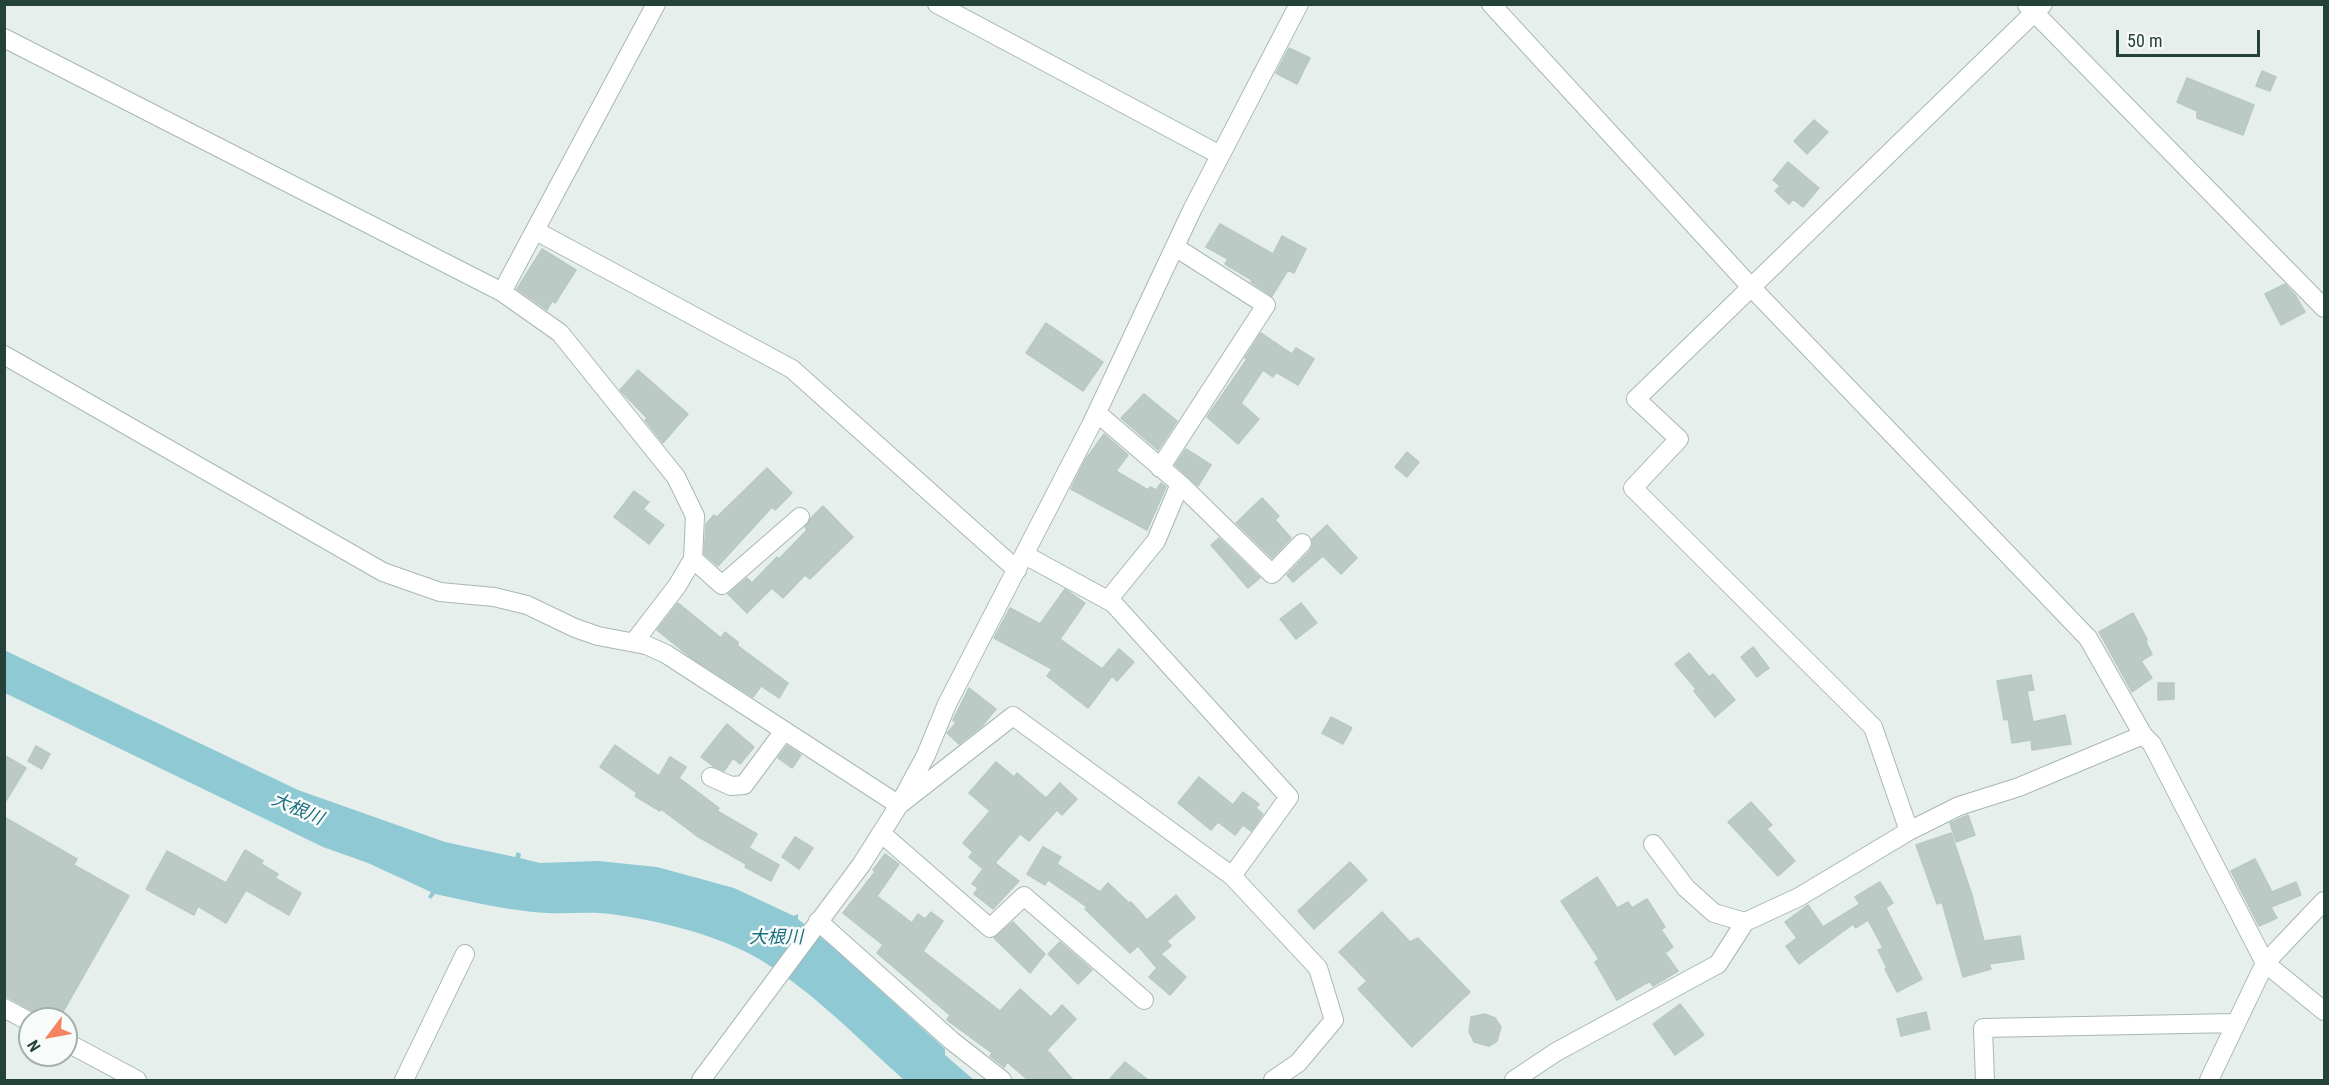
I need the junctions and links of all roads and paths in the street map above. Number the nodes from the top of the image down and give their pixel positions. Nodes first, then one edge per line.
1 (656, 4) edge
2 (937, 4) edge
3 (1299, 4) edge
4 (1491, 4) edge
5 (2034, 7) edge
6 (4, 38) edge
7 (1220, 155) junction
8 (536, 231) junction
9 (1175, 247) junction
10 (1751, 286) junction
11 (502, 292) junction
12 (2325, 308) edge
13 (4, 355) edge
14 (1097, 413) junction
15 (1161, 468) junction
16 (1180, 484) junction
17 (800, 517) dead end
18 (1302, 543) dead end
19 (693, 559) junction
20 (1021, 562) junction
21 (1108, 600) junction
22 (634, 642) junction
23 (784, 731) junction
24 (2143, 735) junction
25 (711, 777) dead end
26 (899, 805) junction
27 (1909, 831) junction
28 (881, 833) junction
29 (1653, 843) dead end
30 (1232, 876) junction
31 (2325, 901) edge
32 (818, 921) junction
33 (1745, 922) junction
34 (465, 954) dead end
35 (2265, 963) junction
36 (1144, 1000) dead end
37 (4, 1008) edge
38 (2325, 1011) edge
39 (18, 1016) edge
40 (2236, 1023) junction
41 (78, 1048) edge
42 (137, 1080) edge
43 (404, 1080) edge
44 (701, 1080) edge
45 (1002, 1080) edge
46 (1273, 1080) edge
47 (1514, 1080) edge
48 (1985, 1080) edge
49 (2209, 1080) edge

1 - 8 street
2 - 7 street
3 - 7 street
4 - 10 street
5 - 10 street
5 - 12 street
6 - 11 street
7 - 9 street
8 - 11 street
8 - 20 street
9 - 14 street
9 - 15 street
10 - 24 street
10 - 27 street
11 - 19 street
13 - 22 street
14 - 15 street
14 - 20 street
15 - 16 street
16 - 18 street
16 - 21 street
17 - 19 street
19 - 22 street
20 - 21 street
20 - 26 street
21 - 30 street
22 - 23 street
23 - 25 street
23 - 26 street
24 - 27 street
24 - 35 street
26 - 28 street
26 - 30 street
27 - 33 street
28 - 32 street
28 - 36 street
29 - 33 street
30 - 46 street
31 - 35 street
32 - 44 street
32 - 45 street
33 - 47 street
34 - 43 street
35 - 38 street
35 - 40 street
37 - 39 street
40 - 48 street
40 - 49 street
41 - 42 street

